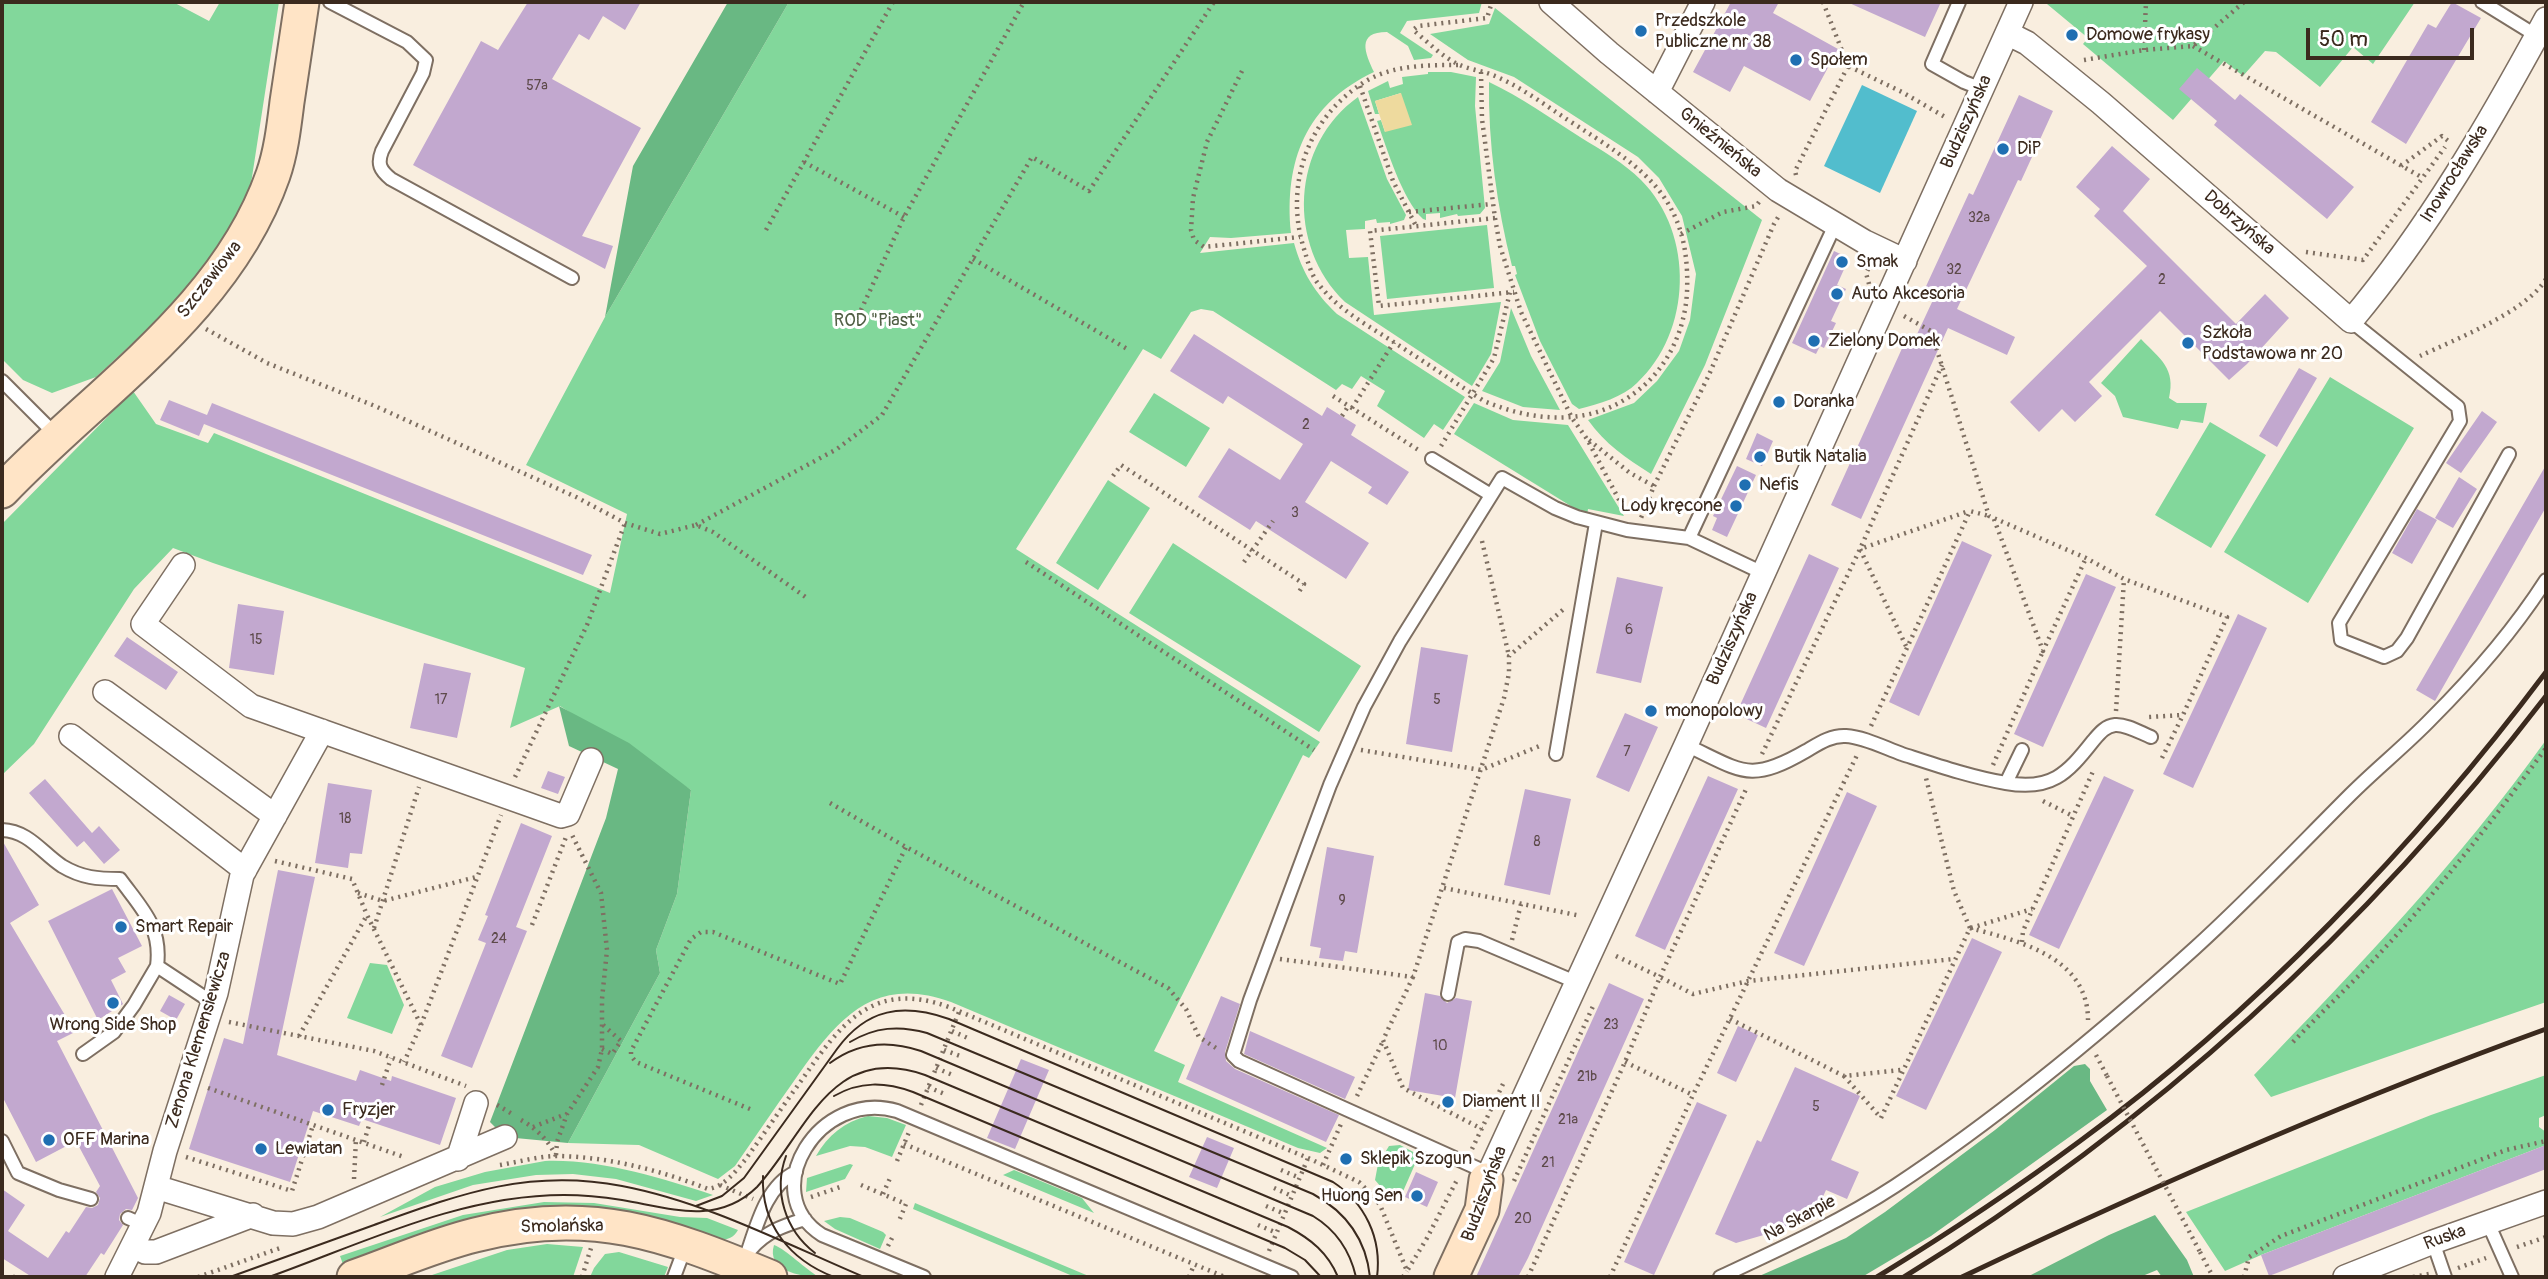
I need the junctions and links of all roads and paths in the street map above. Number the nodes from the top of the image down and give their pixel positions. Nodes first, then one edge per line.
1 (302, 2) edge
2 (330, 2) edge
3 (893, 2) edge
4 (1024, 2) edge
5 (1213, 2) edge
6 (1492, 2) edge
7 (1551, 2) edge
8 (1703, 2) edge
9 (1823, 2) edge
10 (1959, 2) edge
11 (2021, 2) edge
12 (2146, 2) edge
13 (2244, 2) edge
14 (2482, 2) edge
15 (2543, 27) edge
16 (2007, 33) junction
17 (2193, 46) junction
18 (2144, 50) junction
19 (2074, 62) dead end
20 (1458, 65) junction
21 (1242, 71) dead end
22 (1481, 72) junction
23 (1360, 86) junction
24 (1982, 89) junction
25 (1657, 92) junction
26 (1380, 117) dead end
27 (1947, 118) dead end
28 (1371, 120) junction
29 (1942, 130) dead end
30 (2456, 131) dead end
31 (2448, 141) junction
32 (2468, 156) junction
33 (804, 162) junction
34 (2401, 166) junction
35 (2422, 178) junction
36 (1772, 185) junction
37 (1794, 189) junction
38 (2446, 191) junction
39 (1492, 204) junction
40 (1409, 212) junction
41 (904, 217) junction
42 (1494, 218) junction
43 (1835, 225) junction
44 (1416, 226) junction
45 (766, 230) dead end
46 (1681, 234) junction
47 (1300, 237) junction
48 (1877, 248) junction
49 (2298, 251) dead end
50 (973, 259) junction
51 (1905, 261) junction
52 (572, 278) dead end
53 (2546, 279) edge
54 (1870, 285) dead end
55 (1512, 292) junction
56 (861, 310) dead end
57 (185, 314) junction
58 (1904, 316) dead end
59 (2351, 321) junction
60 (1394, 342) junction
61 (1129, 350) dead end
62 (2404, 364) junction
63 (1942, 365) junction
64 (2, 381) edge
65 (1474, 394) junction
66 (1334, 396) dead end
67 (1351, 406) junction
68 (1342, 416) dead end
69 (1572, 418) junction
70 (58, 437) junction
71 (1587, 439) junction
72 (2509, 454) dead end
73 (1432, 459) junction
74 (1113, 476) dead end
75 (1654, 486) junction
76 (2, 491) edge
77 (1491, 495) junction
78 (1970, 511) junction
79 (1992, 517) junction
80 (1476, 518) junction
81 (1273, 521) dead end
82 (625, 523) junction
83 (1596, 523) junction
84 (696, 525) junction
85 (1636, 532) junction
86 (1689, 538) junction
87 (1860, 549) junction
88 (1252, 551) junction
89 (2085, 558) junction
90 (1026, 562) dead end
91 (1244, 562) dead end
92 (183, 565) dead end
93 (1763, 573) junction
94 (2124, 579) junction
95 (2546, 580) edge
96 (1584, 591) junction
97 (1297, 595) dead end
98 (807, 598) dead end
99 (1907, 648) junction
100 (2043, 651) junction
101 (1509, 656) junction
102 (105, 692) dead end
103 (2183, 715) junction
104 (2115, 722) junction
105 (322, 731) junction
106 (71, 736) dead end
107 (2151, 737) dead end
108 (1559, 738) junction
109 (1864, 740) junction
110 (1686, 745) junction
111 (1346, 747) junction
112 (2546, 748) edge
113 (1314, 750) dead end
114 (2022, 750) dead end
115 (1556, 754) dead end
116 (2162, 758) dead end
117 (591, 760) dead end
118 (1922, 760) junction
119 (1481, 770) junction
120 (1754, 772) junction
121 (1986, 779) junction
122 (421, 783) dead end
123 (2006, 783) junction
124 (512, 784) dead end
125 (830, 803) dead end
126 (502, 810) dead end
127 (275, 816) junction
128 (2, 831) edge
129 (906, 847) junction
130 (266, 859) dead end
131 (245, 870) junction
132 (477, 877) junction
133 (1444, 888) junction
134 (358, 893) junction
135 (383, 901) junction
136 (1521, 904) junction
137 (1586, 904) dead end
138 (2033, 909) junction
139 (367, 915) junction
140 (1581, 916) junction
141 (532, 925) dead end
142 (1576, 927) dead end
143 (1970, 928) junction
144 (374, 929) junction
145 (2022, 942) junction
146 (1509, 953) junction
147 (1616, 956) dead end
148 (1267, 957) junction
149 (1954, 959) junction
150 (157, 966) junction
151 (1413, 977) junction
152 (1660, 978) junction
153 (1748, 981) junction
154 (1578, 983) junction
155 (1448, 995) dead end
156 (211, 1010) junction
157 (959, 1012) dead end
158 (1730, 1018) junction
159 (603, 1024) junction
160 (421, 1025) junction
161 (952, 1031) junction
162 (299, 1036) junction
163 (970, 1039) dead end
164 (1383, 1040) junction
165 (2088, 1040) junction
166 (2293, 1041) dead end
167 (602, 1049) junction
168 (944, 1050) junction
169 (83, 1054) dead end
170 (1233, 1055) junction
171 (962, 1057) dead end
172 (391, 1058) junction
173 (404, 1062) junction
174 (1625, 1062) junction
175 (936, 1068) junction
176 (1902, 1070) junction
177 (955, 1076) dead end
178 (1844, 1076) junction
179 (2107, 1076) dead end
180 (1504, 1081) dead end
181 (382, 1085) dead end
182 (928, 1087) junction
183 (209, 1088) dead end
184 (1693, 1094) junction
185 (947, 1095) dead end
186 (479, 1097) junction
187 (750, 1109) dead end
188 (918, 1111) dead end
189 (1350, 1112) junction
190 (567, 1114) junction
191 (370, 1122) dead end
192 (1342, 1124) dead end
193 (313, 1125) junction
194 (912, 1125) dead end
195 (533, 1127) junction
196 (1482, 1129) junction
197 (505, 1137) dead end
198 (356, 1139) junction
199 (2, 1141) edge
200 (2546, 1141) edge
201 (364, 1142) junction
202 (904, 1144) junction
203 (165, 1151) junction
204 (458, 1158) junction
205 (1308, 1158) dead end
206 (897, 1160) dead end
207 (435, 1168) junction
208 (1281, 1170) dead end
209 (796, 1172) junction
210 (1480, 1172) junction
211 (891, 1176) dead end
212 (1300, 1178) junction
213 (720, 1185) dead end
214 (861, 1185) dead end
215 (156, 1186) junction
216 (843, 1186) dead end
217 (1274, 1188) dead end
218 (883, 1194) junction
219 (1292, 1196) junction
220 (807, 1198) dead end
221 (91, 1199) dead end
222 (757, 1200) dead end
223 (352, 1201) junction
224 (2546, 1202) edge
225 (1266, 1206) dead end
226 (1285, 1214) junction
227 (253, 1216) junction
228 (805, 1219) junction
229 (899, 1220) dead end
230 (2488, 1223) junction
231 (1258, 1225) dead end
232 (1277, 1233) junction
233 (2546, 1237) edge
234 (2433, 1242) junction
235 (687, 1243) junction
236 (135, 1246) junction
237 (2500, 1253) junction
238 (1266, 1257) dead end
239 (589, 1260) dead end
240 (1195, 1265) junction
241 (753, 1266) edge
242 (1407, 1270) junction
243 (2445, 1275) edge
244 (117, 1277) edge
245 (354, 1277) edge
246 (582, 1277) edge
247 (674, 1277) edge
248 (924, 1277) edge
249 (1189, 1277) edge
250 (1225, 1277) edge
251 (1292, 1277) edge
252 (1404, 1277) edge
253 (1451, 1277) edge
254 (1528, 1277) edge
255 (1610, 1277) edge
256 (1720, 1277) edge
257 (2213, 1277) edge
258 (2244, 1277) edge
259 (2346, 1277) edge
260 (2512, 1277) edge

1 - 57 street, Szczawiowa
2 - 52 lane
3 - 33 path
4 - 41 path
5 - 50 path
6 - 20 path
7 - 25 street, Gnieźnieńska
8 - 25 street
9 - 37 path
10 - 24 lane
11 - 16 street, Budziszyńska
12 - 18 path
13 - 17 path
14 - 15 lane
15 - 32 street, Inowrocławska
16 - 24 street, Budziszyńska
16 - 59 street, Dobrzyńska
17 - 18 path
17 - 34 path
18 - 19 path
20 - 22 path
20 - 23 path
21 - 47 path
22 - 39 path
22 - 46 path
23 - 28 path
23 - 47 path
24 - 51 street, Budziszyńska
25 - 36 street, Gnieźnieńska
26 - 28 path
27 - 29 path
28 - 40 path
30 - 31 path
31 - 32 path
31 - 34 path
31 - 35 path
32 - 38 street, Inowrocławska
33 - 41 path
33 - 45 path
34 - 35 path
35 - 38 path
35 - 49 path
36 - 37 street, Gnieźnieńska
36 - 46 path
37 - 43 street, Gnieźnieńska
37 - 75 path
38 - 59 street, Inowrocławska
39 - 40 path
39 - 42 path
40 - 44 path
41 - 56 path
42 - 44 path
42 - 55 path
43 - 48 street, Gnieźnieńska
43 - 86 lane
44 - 55 path
46 - 69 path
47 - 60 path
48 - 51 street, Gnieźnieńska
48 - 54 path
50 - 61 path
50 - 84 path
51 - 93 street, Budziszyńska
53 - 62 path
55 - 65 path
55 - 69 path
57 - 70 street, Szczawiowa
57 - 82 path
58 - 63 path
59 - 62 lane, Dobrzyńska
60 - 65 path
60 - 67 path
62 - 72 lane, Dobrzyńska
63 - 79 path
63 - 87 path
64 - 70 lane
65 - 69 path
65 - 73 path
66 - 67 path
67 - 68 path
67 - 73 path
69 - 71 path
70 - 76 street, Szczawiowa
71 - 75 path
71 - 85 path
73 - 77 lane
74 - 88 path
75 - 85 path
77 - 80 lane
77 - 83 lane
78 - 79 path
78 - 87 path
78 - 99 path
79 - 89 path
79 - 100 path
80 - 101 path
80 - 111 lane
81 - 88 path
82 - 84 path
82 - 124 path
83 - 85 lane
83 - 96 lane
84 - 98 path
85 - 86 lane
86 - 93 lane
87 - 99 path
87 - 120 path
88 - 91 path
88 - 97 path
89 - 94 path
89 - 100 path
90 - 113 path
92 - 105 street
93 - 110 street, Budziszyńska
94 - 103 path
94 - 104 path
95 - 165 lane, Na Skarpie
96 - 101 path
96 - 108 lane
99 - 109 path
100 - 121 path
101 - 119 path
102 - 127 street
103 - 104 path
103 - 116 path
104 - 107 lane
104 - 123 lane
104 - 138 path
105 - 117 street
105 - 127 street, Zenona Klemensiewicza
106 - 131 street
108 - 115 lane
108 - 119 path
109 - 118 lane
109 - 120 lane
109 - 153 path
110 - 120 lane
110 - 154 street, Budziszyńska
111 - 119 path
111 - 148 lane
112 - 166 path
114 - 123 lane
118 - 121 lane
118 - 143 path
119 - 133 path
120 - 152 path
121 - 123 lane
122 - 135 path
125 - 129 path
126 - 132 path
127 - 131 street, Zenona Klemensiewicza
128 - 150 lane
129 - 170 path
129 - 187 path
130 - 134 path
131 - 156 street, Zenona Klemensiewicza
132 - 135 path
132 - 160 path
133 - 136 path
133 - 151 path
134 - 135 path
134 - 139 path
135 - 144 path
136 - 140 path
136 - 146 path
137 - 140 path
138 - 143 path
138 - 145 path
139 - 144 path
139 - 162 path
140 - 142 path
141 - 159 path
143 - 145 path
143 - 149 path
144 - 160 path
145 - 165 path
146 - 154 lane
146 - 155 lane
147 - 152 path
148 - 151 path
148 - 170 lane
149 - 153 path
149 - 176 path
150 - 156 lane
150 - 169 lane
151 - 164 path
152 - 153 path
152 - 174 path
153 - 158 path
154 - 210 street, Budziszyńska
156 - 162 path
156 - 203 street, Zenona Klemensiewicza
157 - 161 path
158 - 178 path
158 - 184 path
159 - 167 path
159 - 167 path
160 - 173 path
161 - 163 path
161 - 168 path
162 - 172 path
164 - 189 path
164 - 196 path
165 - 256 lane, Na Skarpie
167 - 190 path
168 - 171 path
168 - 175 path
170 - 189 lane
172 - 173 path
172 - 181 path
173 - 186 path
174 - 184 path
174 - 254 path
175 - 177 path
175 - 182 path
176 - 178 path
176 - 178 path
179 - 257 path, bridge
180 - 196 path
182 - 185 path
182 - 188 path
183 - 193 path
184 - 255 path
186 - 195 path
186 - 204 street
189 - 210 lane
190 - 195 path
190 - 195 path
191 - 201 path
192 - 242 path
193 - 198 path
193 - 203 path
194 - 202 path
196 - 210 path
197 - 204 street
198 - 201 path
198 - 223 path
199 - 221 lane
200 - 258 path
201 - 207 path
202 - 206 path
202 - 240 path
203 - 215 street, Zenona Klemensiewicza
204 - 207 street
205 - 212 path
207 - 223 street
208 - 212 path
209 - 228 lane
209 - 241 lane
209 - 251 lane
210 - 242 path
210 - 253 street, Budziszyńska
211 - 218 path
212 - 219 path
213 - 222 path
214 - 218 path
215 - 227 street
215 - 236 street, Zenona Klemensiewicza
216 - 220 path
217 - 219 path
218 - 229 path
219 - 226 path
223 - 227 street
224 - 230 street, Ruska
225 - 226 path
226 - 232 path
227 - 236 street
228 - 241 lane
228 - 248 lane
230 - 234 street, Ruska
230 - 237 lane
231 - 232 path
232 - 238 path
233 - 237 path
234 - 243 lane
234 - 259 street, Ruska
235 - 241 street, Smolańska
235 - 245 street, Smolańska
235 - 247 lane
236 - 244 street, Zenona Klemensiewicza
237 - 243 path
237 - 260 lane
239 - 246 path
240 - 249 path
240 - 250 path
242 - 252 path

